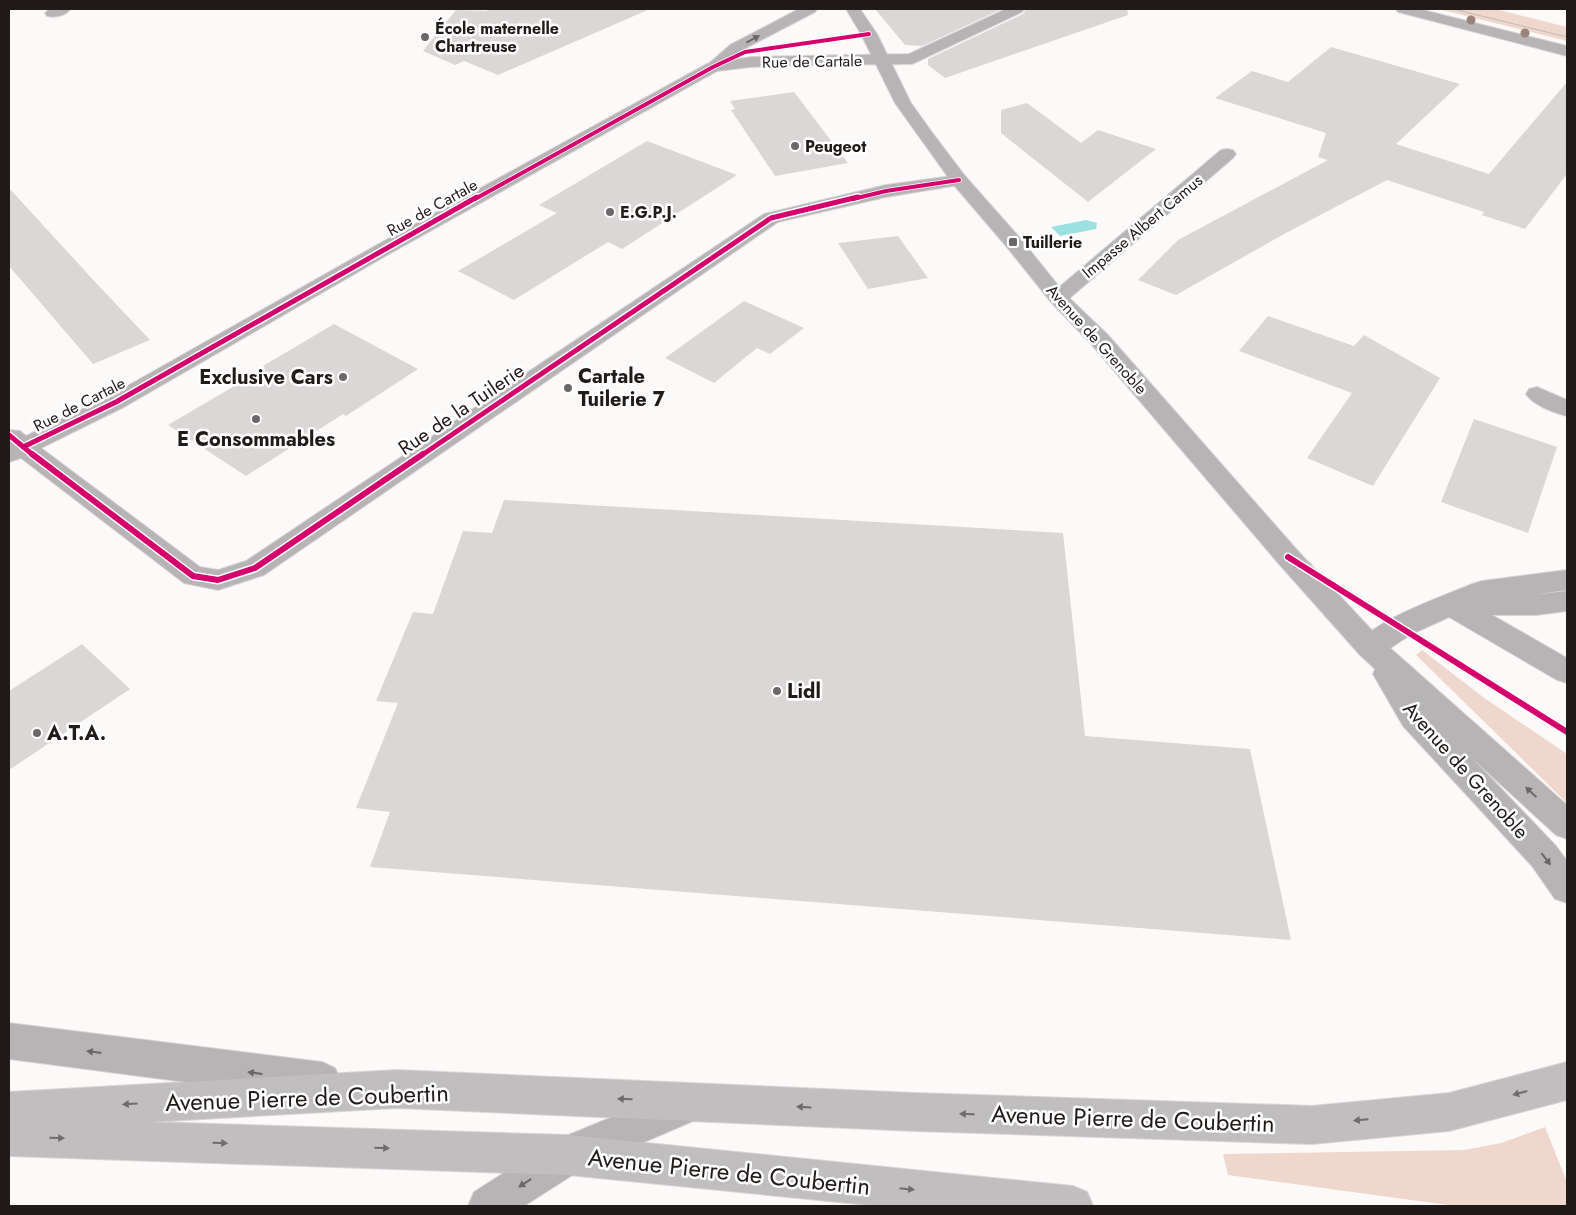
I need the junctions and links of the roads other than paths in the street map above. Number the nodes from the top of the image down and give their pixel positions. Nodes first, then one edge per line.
1 (810, 9) edge
2 (853, 9) edge
3 (1017, 9) edge
4 (1403, 9) edge
5 (1567, 51) edge
6 (882, 59) junction
7 (713, 67) junction
8 (1227, 154) dead end
9 (959, 180) junction
10 (1058, 298) junction
11 (1537, 394) dead end
12 (1567, 409) edge
13 (14, 445) edge
14 (1567, 580) edge
15 (1567, 601) edge
16 (1451, 605) junction
17 (1370, 647) junction
18 (1567, 672) edge
19 (1567, 825) edge
20 (1567, 888) edge
21 (9, 1042) edge
22 (1567, 1081) edge
23 (390, 1090) junction
24 (695, 1102) junction
25 (9, 1111) edge
26 (9, 1137) edge
27 (568, 1155) junction
28 (488, 1206) edge
29 (1057, 1206) edge
30 (1069, 1206) edge
31 (1073, 1206) edge

7 -> 1 street
2 - 6 street, Avenue de Grenoble
3 - 6 street, Rue de Cartale
4 - 5 street
6 - 7 street, Rue de Cartale
6 - 9 street, Avenue de Grenoble
7 - 13 street, Rue de Cartale
8 - 10 street, Impasse Albert Camus
9 - 10 street, Avenue de Grenoble
9 - 13 street, Rue de la Tuilerie
10 - 17 street, Avenue de Grenoble
11 - 12 street
14 - 16 street
15 - 16 street
16 - 17 street
16 - 18 street
19 -> 17 street, Avenue de Grenoble
17 -> 20 street, Avenue de Grenoble
23 -> 21 street
22 -> 24 main road, Avenue Pierre de Coubertin
24 -> 23 main road, Avenue Pierre de Coubertin
23 -> 25 main road, Avenue Pierre de Coubertin
24 - 27 street, Avenue Pierre de Coubertin
26 -> 27 main road, Avenue Pierre de Coubertin
27 -> 28 street, Avenue Pierre de Coubertin
27 -> 30 main road, Avenue Pierre de Coubertin
29 - 30 street, Avenue Pierre de Coubertin
30 - 31 main road, Avenue Pierre de Coubertin

